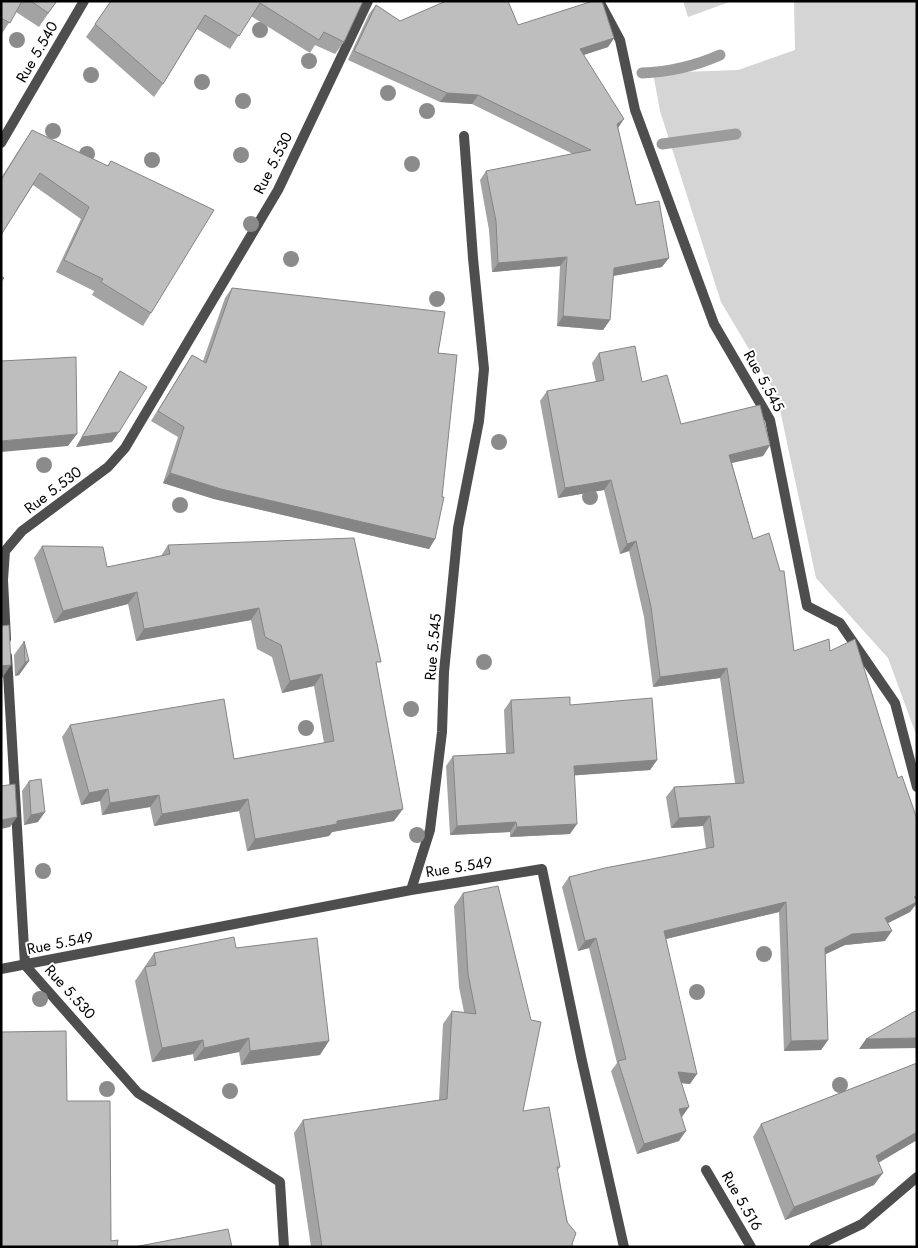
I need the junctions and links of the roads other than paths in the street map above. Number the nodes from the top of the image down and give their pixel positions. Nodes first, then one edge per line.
1 (84, 1) edge
2 (368, 1) edge
3 (600, 1) edge
4 (464, 136) dead end
5 (1, 143) edge
6 (917, 787) edge
7 (410, 890) junction
8 (25, 965) junction
9 (1, 969) edge
10 (706, 1170) dead end
11 (917, 1177) edge
12 (284, 1247) edge
13 (624, 1247) edge
14 (751, 1247) edge
15 (814, 1247) edge

1 - 5 street, Rue 5.540
2 - 8 street, Rue 5.530
3 - 6 street, Rue 5.545
4 - 7 street, Rue 5.545
7 - 8 street, Rue 5.549
7 - 13 street, Rue 5.549
8 - 9 street, Rue 5.549
8 - 12 street, Rue 5.530
10 - 14 street, Rue 5.516
11 - 15 street

